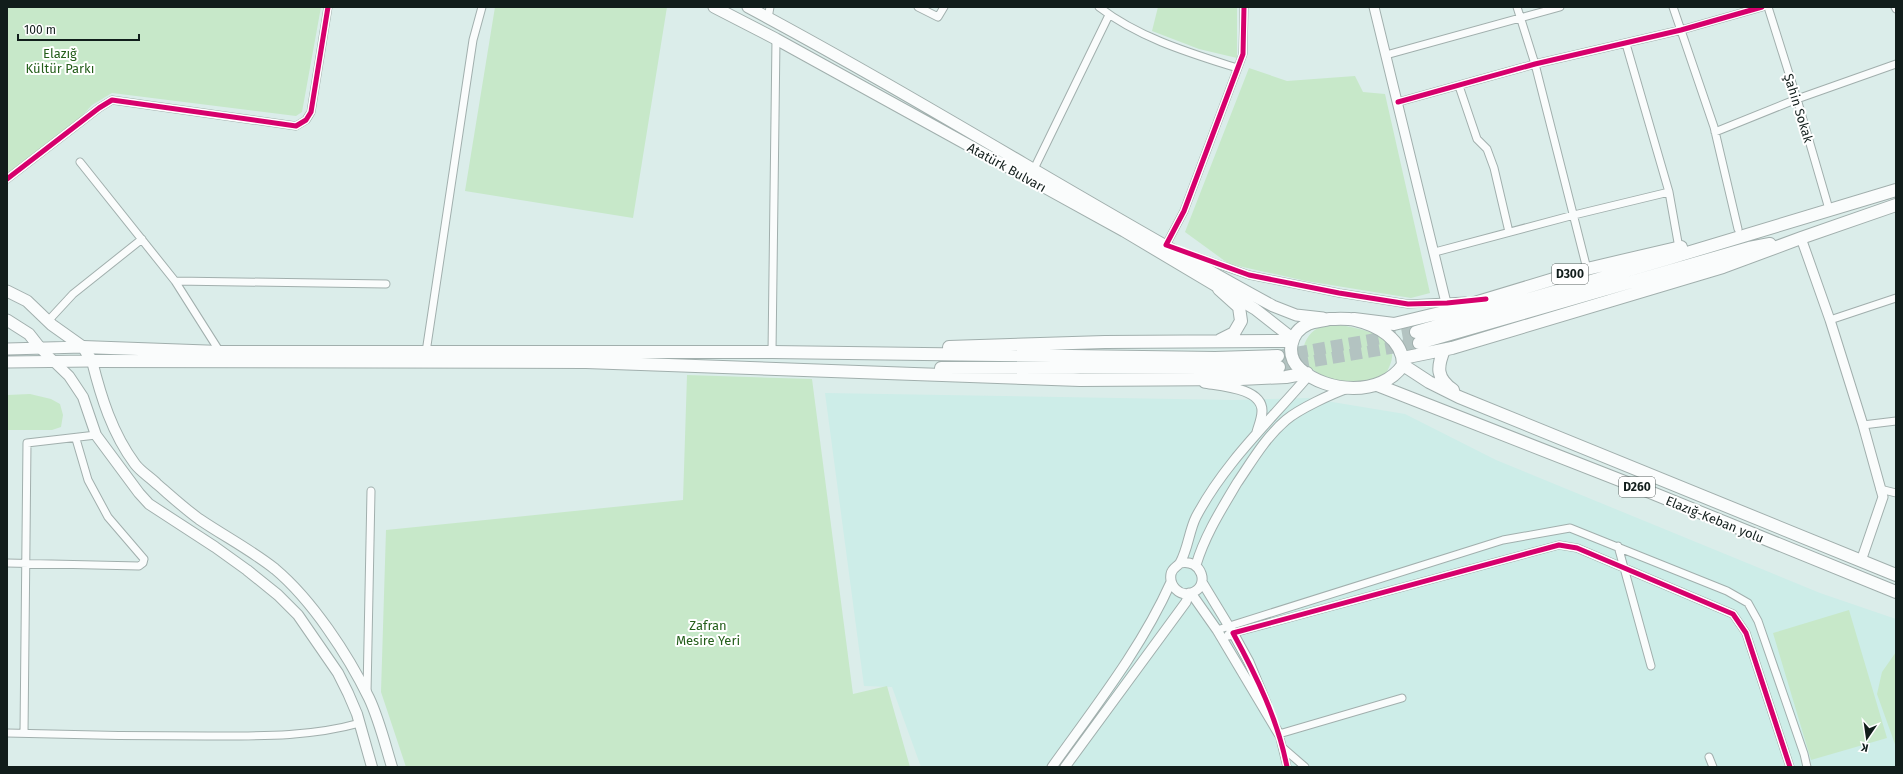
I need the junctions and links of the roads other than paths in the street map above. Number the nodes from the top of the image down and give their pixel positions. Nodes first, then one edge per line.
1 (328, 7) edge
2 (482, 7) edge
3 (714, 7) edge
4 (748, 7) edge
5 (918, 7) edge
6 (944, 7) edge
7 (1099, 7) edge
8 (1244, 7) edge
9 (1374, 7) edge
10 (1517, 7) edge
11 (1560, 7) edge
12 (1673, 7) edge
13 (1762, 7) edge
14 (1768, 7) edge
15 (769, 12) edge
16 (1109, 15) junction
17 (1519, 17) junction
18 (1680, 30) junction
19 (776, 39) junction
20 (1626, 44) junction
21 (1386, 55) junction
22 (1535, 64) junction
23 (1896, 64) edge
24 (1237, 68) junction
25 (1459, 86) junction
26 (1797, 99) junction
27 (1398, 102) junction
28 (1715, 132) junction
29 (80, 162) dead end
30 (1033, 171) junction
31 (7, 179) edge
32 (1896, 190) edge
33 (1668, 192) junction
34 (1896, 205) edge
35 (1829, 209) junction
36 (1574, 215) junction
37 (1787, 222) junction
38 (1738, 229) junction
39 (1509, 232) junction
40 (1801, 238) junction
41 (142, 239) junction
42 (1166, 245) junction
43 (1678, 248) junction
44 (1435, 252) junction
45 (1587, 269) junction
46 (175, 281) junction
47 (386, 284) dead end
48 (1220, 289) junction
49 (7, 291) edge
50 (1896, 298) edge
51 (1447, 307) junction
52 (1330, 319) junction
53 (1354, 319) junction
54 (7, 320) edge
55 (1830, 320) junction
56 (48, 321) junction
57 (1292, 340) junction
58 (1216, 341) junction
59 (82, 347) junction
60 (40, 348) junction
61 (7, 349) edge
62 (1444, 350) junction
63 (220, 352) junction
64 (426, 352) junction
65 (772, 352) junction
66 (92, 361) junction
67 (1403, 361) junction
68 (7, 362) edge
69 (55, 362) junction
70 (777, 369) junction
71 (1308, 374) junction
72 (1177, 379) junction
73 (1377, 385) junction
74 (1349, 388) junction
75 (1471, 402) junction
76 (1896, 421) edge
77 (1863, 425) junction
78 (1256, 435) junction
79 (96, 436) junction
80 (76, 438) junction
81 (1880, 489) junction
82 (372, 492) dead end
83 (1896, 493) edge
84 (1618, 546) junction
85 (1861, 561) junction
86 (7, 563) edge
87 (26, 563) junction
88 (1180, 563) junction
89 (1196, 565) junction
90 (1624, 568) junction
91 (1896, 575) edge
92 (1171, 582) junction
93 (1202, 582) junction
94 (1896, 592) edge
95 (1190, 593) junction
96 (1231, 629) junction
97 (1219, 634) junction
98 (1651, 666) dead end
99 (367, 695) junction
100 (1402, 698) dead end
101 (360, 723) junction
102 (7, 733) edge
103 (24, 733) junction
104 (1279, 734) junction
105 (1283, 748) junction
106 (1709, 757) dead end
107 (372, 767) edge
108 (392, 767) edge
109 (1052, 767) edge
110 (1065, 767) edge
111 (1287, 767) edge
112 (1305, 767) edge
113 (1713, 767) edge
114 (1790, 767) edge
115 (1807, 767) edge

1 - 31 street
2 - 64 street
3 - 19 main road, Atatürk Bulvarı
4 - 15 main road, Atatürk Bulvarı
5 - 6 street
7 - 16 street
8 - 24 street
9 - 21 street
10 - 17 street
11 - 17 street
12 - 18 street
13 - 18 street
14 - 26 street, Şahin Sokak
15 - 30 main road, Atatürk Bulvarı
16 - 24 street
16 - 30 street
17 - 21 street
17 - 22 street
18 - 20 street
18 - 28 street
19 - 48 main road, Atatürk Bulvarı
19 - 65 street
20 - 22 street
20 - 33 street
21 - 27 street
22 - 25 street
22 - 36 street
23 - 26 street
24 - 42 street
25 - 27 street
25 - 39 street
26 - 28 street
26 - 35 street, Şahin Sokak
27 - 44 street
28 - 38 street
29 - 41 street
30 - 42 main road, Atatürk Bulvarı
32 - 35 highway, D300
33 - 36 street
33 - 43 street
34 - 40 highway
35 - 37 highway, D300
36 - 39 street
36 - 45 street
37 - 38 highway, D300
37 - 40 highway
38 - 43 highway, D300
39 - 44 street
40 - 55 street
40 - 62 highway
41 - 46 street
41 - 56 street
42 - 51 street
42 - 52 main road, Atatürk Bulvarı
43 - 45 highway, D300
44 - 51 street
45 - 51 highway, D300
46 - 47 street
46 - 63 street
48 - 57 main road, Atatürk Bulvarı
48 - 58 highway
49 - 56 main road
50 - 55 street
51 - 53 highway, D300
52 - 53 highway
52 - 57 highway
53 - 67 highway
54 - 60 main road
55 - 77 street
56 - 59 main road
57 - 58 highway
57 - 71 highway
58 - 65 highway
59 - 60 main road
59 - 63 highway
59 - 66 main road
60 - 61 main road
60 - 69 main road
62 - 67 highway
62 - 75 highway, D260
63 - 64 highway
64 - 65 highway
65 - 70 highway
66 - 69 main road
66 - 70 highway
66 - 99 main road
67 - 73 highway
67 - 75 highway, Elazığ-Keban yolu / D260
68 - 69 main road
69 - 79 main road
70 - 72 highway
71 - 72 highway
71 - 74 highway
71 - 78 street
72 - 78 street
73 - 74 highway
73 - 94 highway, Elazığ-Keban yolu / D260
74 - 89 street
75 - 85 highway, Elazığ-Keban yolu / D260
76 - 77 street
77 - 81 street
78 - 88 street
79 - 80 street
79 - 101 main road
80 - 87 street
80 - 87 street
81 - 83 street
81 - 85 street
82 - 99 street
84 - 90 street
84 - 96 street
84 - 115 street
85 - 91 highway, Elazığ-Keban yolu / D260
86 - 87 street
87 - 103 street
88 - 89 street
88 - 92 street
89 - 93 street
90 - 96 street
90 - 98 street
90 - 114 street
92 - 95 street
92 - 109 street
93 - 95 street
93 - 96 street
95 - 97 street
95 - 110 street
96 - 97 street
96 - 104 street
97 - 104 street
99 - 108 main road
100 - 104 street
101 - 103 street
101 - 107 main road
102 - 103 street
104 - 105 street
105 - 111 street
105 - 112 street
106 - 113 street

